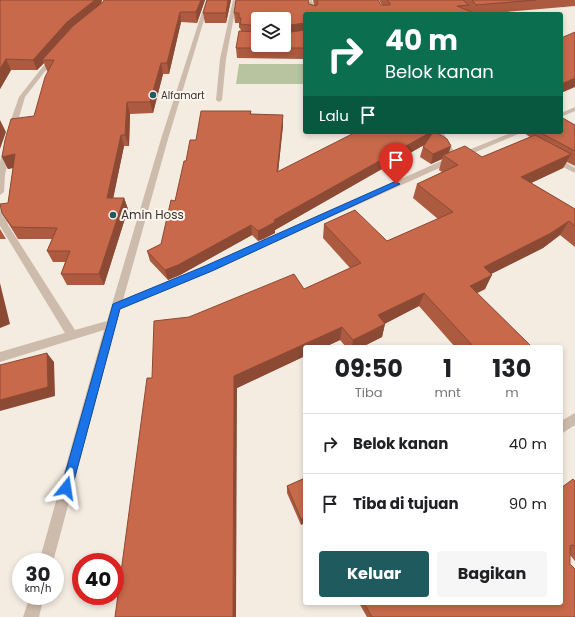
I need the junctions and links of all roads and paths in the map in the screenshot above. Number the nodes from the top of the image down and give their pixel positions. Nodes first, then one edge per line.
1 (208, 0) edge
2 (236, 0) edge
3 (310, 0) edge
4 (313, 12) edge
5 (228, 37) junction
6 (235, 38) dead end
7 (58, 51) edge
8 (219, 100) dead end
9 (575, 109) edge
10 (563, 114) edge
11 (440, 134) edge
12 (517, 135) edge
13 (3, 152) edge
14 (550, 156) edge
15 (454, 158) junction
16 (575, 171) edge
17 (0, 175) edge
18 (0, 192) edge
19 (0, 209) edge
20 (116, 307) junction
21 (111, 324) junction
22 (72, 335) junction
23 (0, 357) edge
24 (575, 418) edge
25 (563, 427) edge
26 (48, 553) edge
27 (34, 605) edge
28 (31, 617) edge

1 - 20 street
2 - 5 street
3 - 4 street
5 - 6 street
5 - 8 street
7 - 13 street
9 - 10 street
11 - 15 street
12 - 15 street
13 - 17 street
14 - 16 street
15 - 20 street
17 - 18 street
19 - 22 street
20 - 21 street
21 - 22 street
21 - 26 street
22 - 23 street
24 - 25 street
27 - 28 street

